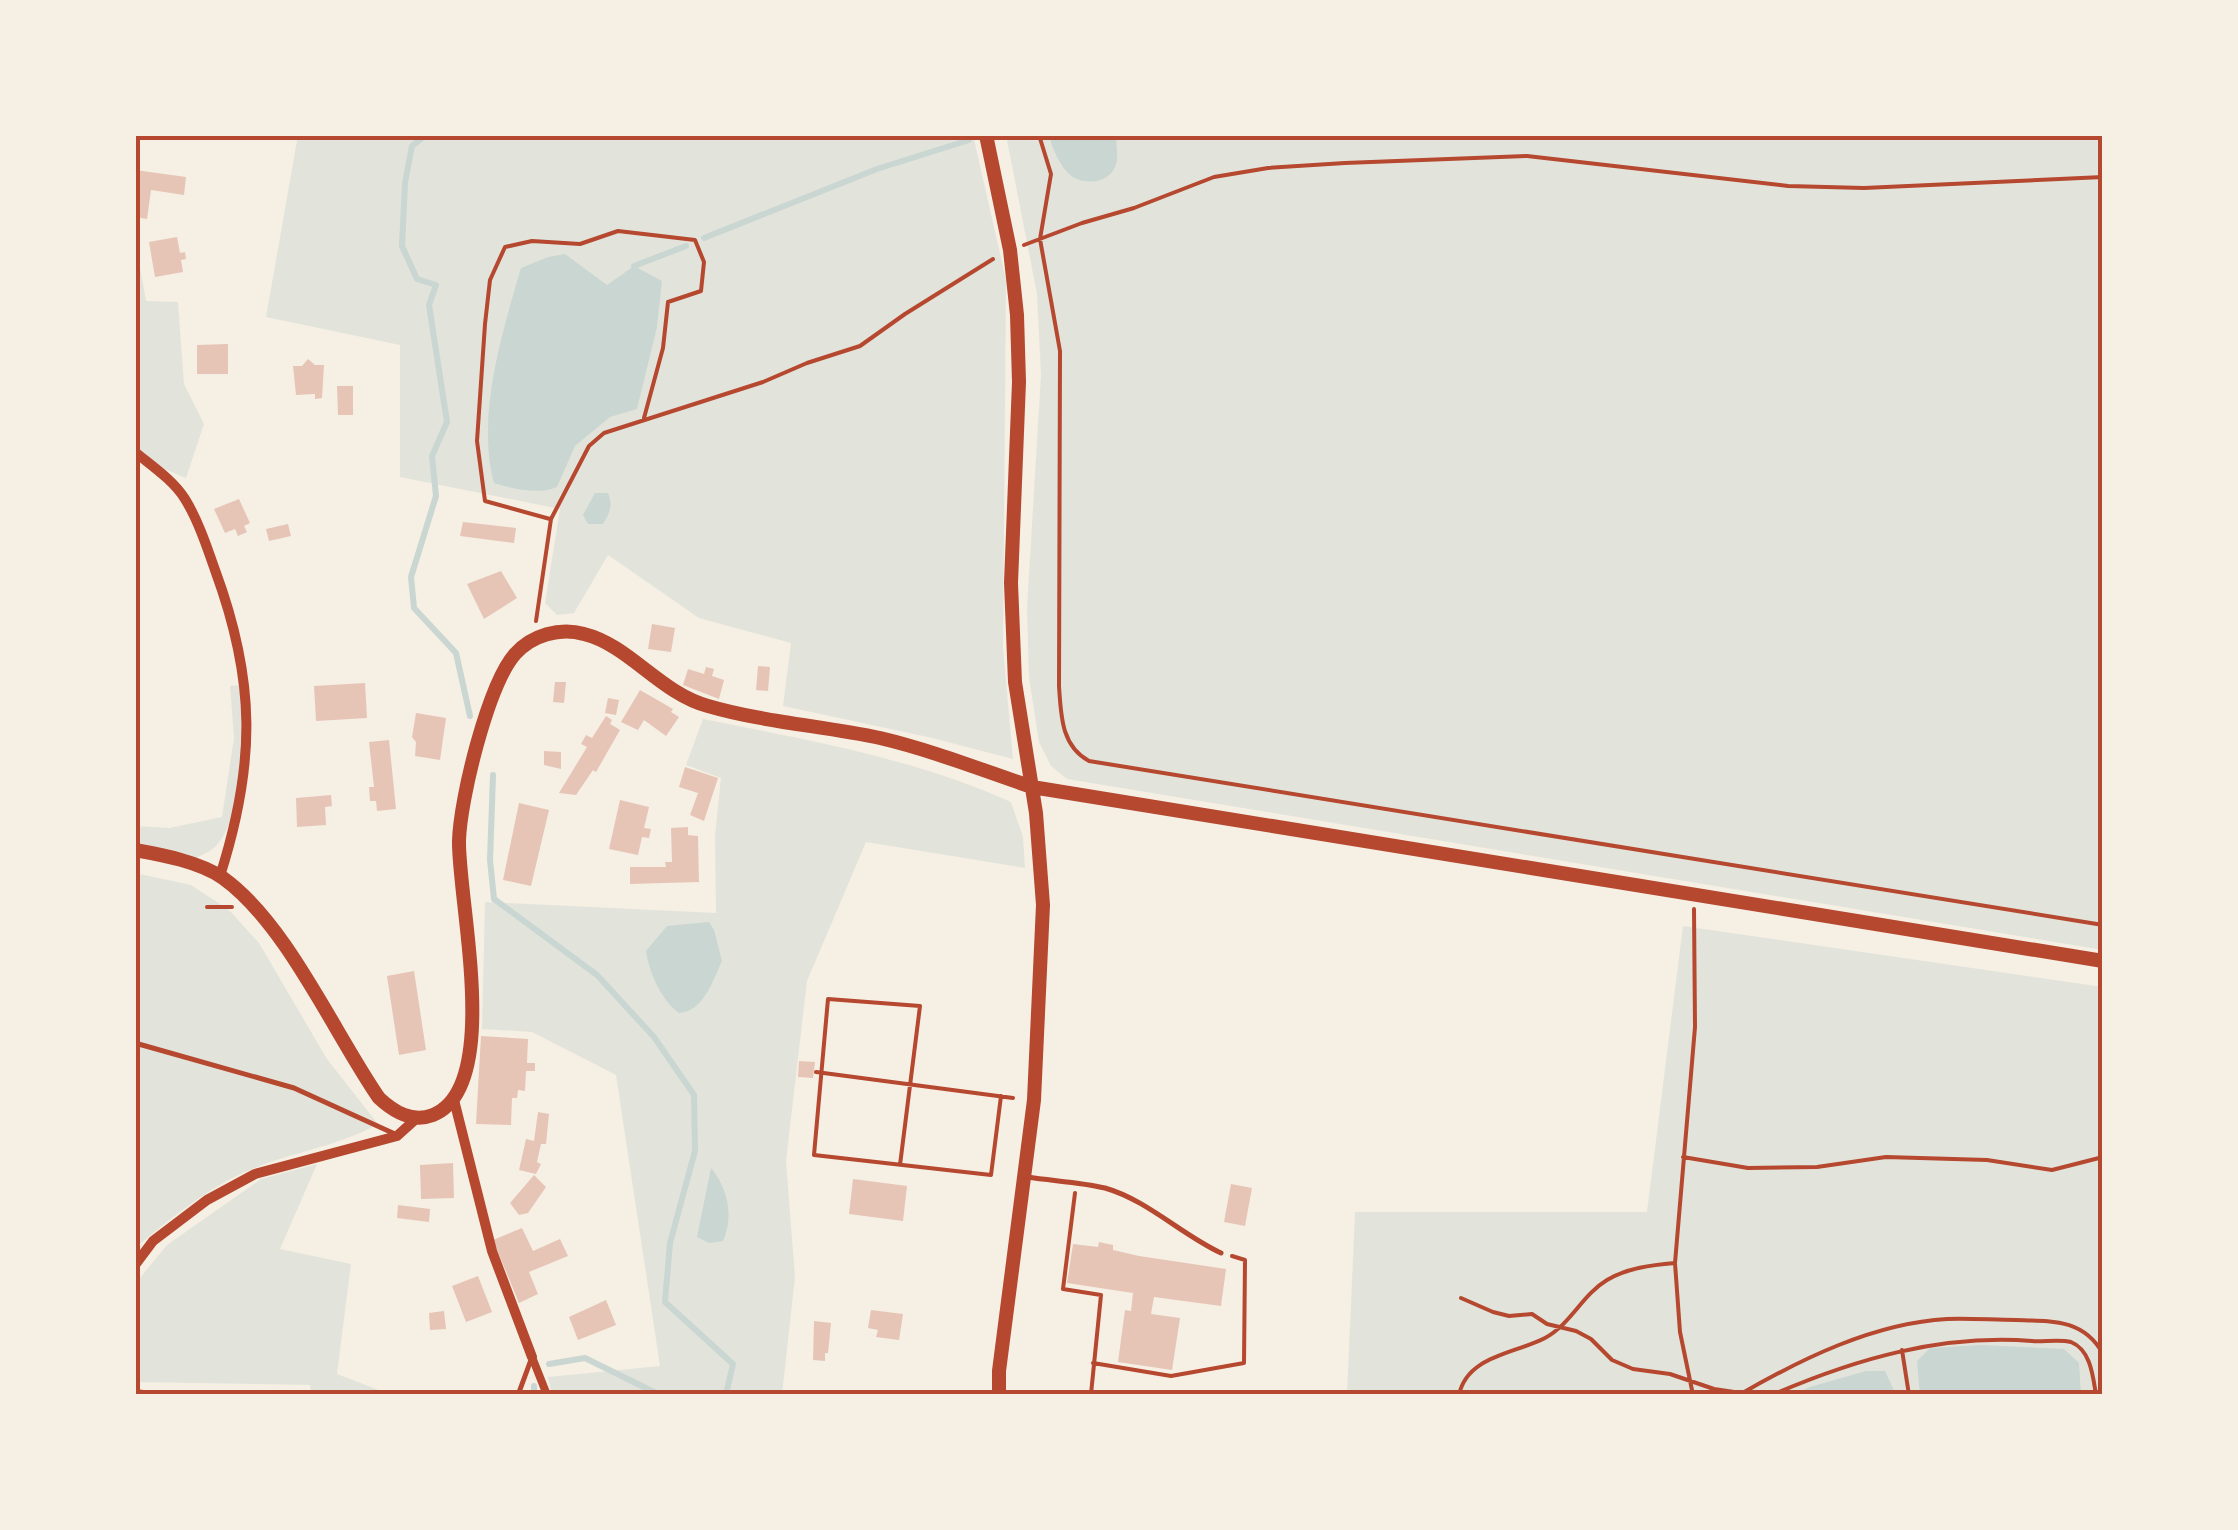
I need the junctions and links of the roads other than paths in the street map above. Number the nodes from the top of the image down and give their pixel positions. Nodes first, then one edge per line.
1 (986, 135) edge
2 (135, 452) edge
3 (1032, 786) junction
4 (135, 850) edge
5 (220, 876) junction
6 (2103, 961) edge
7 (135, 1043) edge
8 (454, 1100) junction
9 (416, 1118) junction
10 (397, 1136) junction
11 (1026, 1177) junction
12 (1222, 1253) road end
13 (135, 1265) edge
14 (532, 1357) junction
15 (135, 1394) edge
16 (142, 1395) edge
17 (518, 1395) edge
18 (547, 1395) edge
19 (999, 1395) edge

1 - 3 street
2 - 5 street
3 - 6 street
3 - 8 street
3 - 11 street
4 - 5 street
5 - 9 street
7 - 10 lane
8 - 9 street
8 - 14 street
9 - 10 street
10 - 13 street
11 - 12 lane
11 - 19 street
14 - 17 lane
14 - 18 street
15 - 16 street

